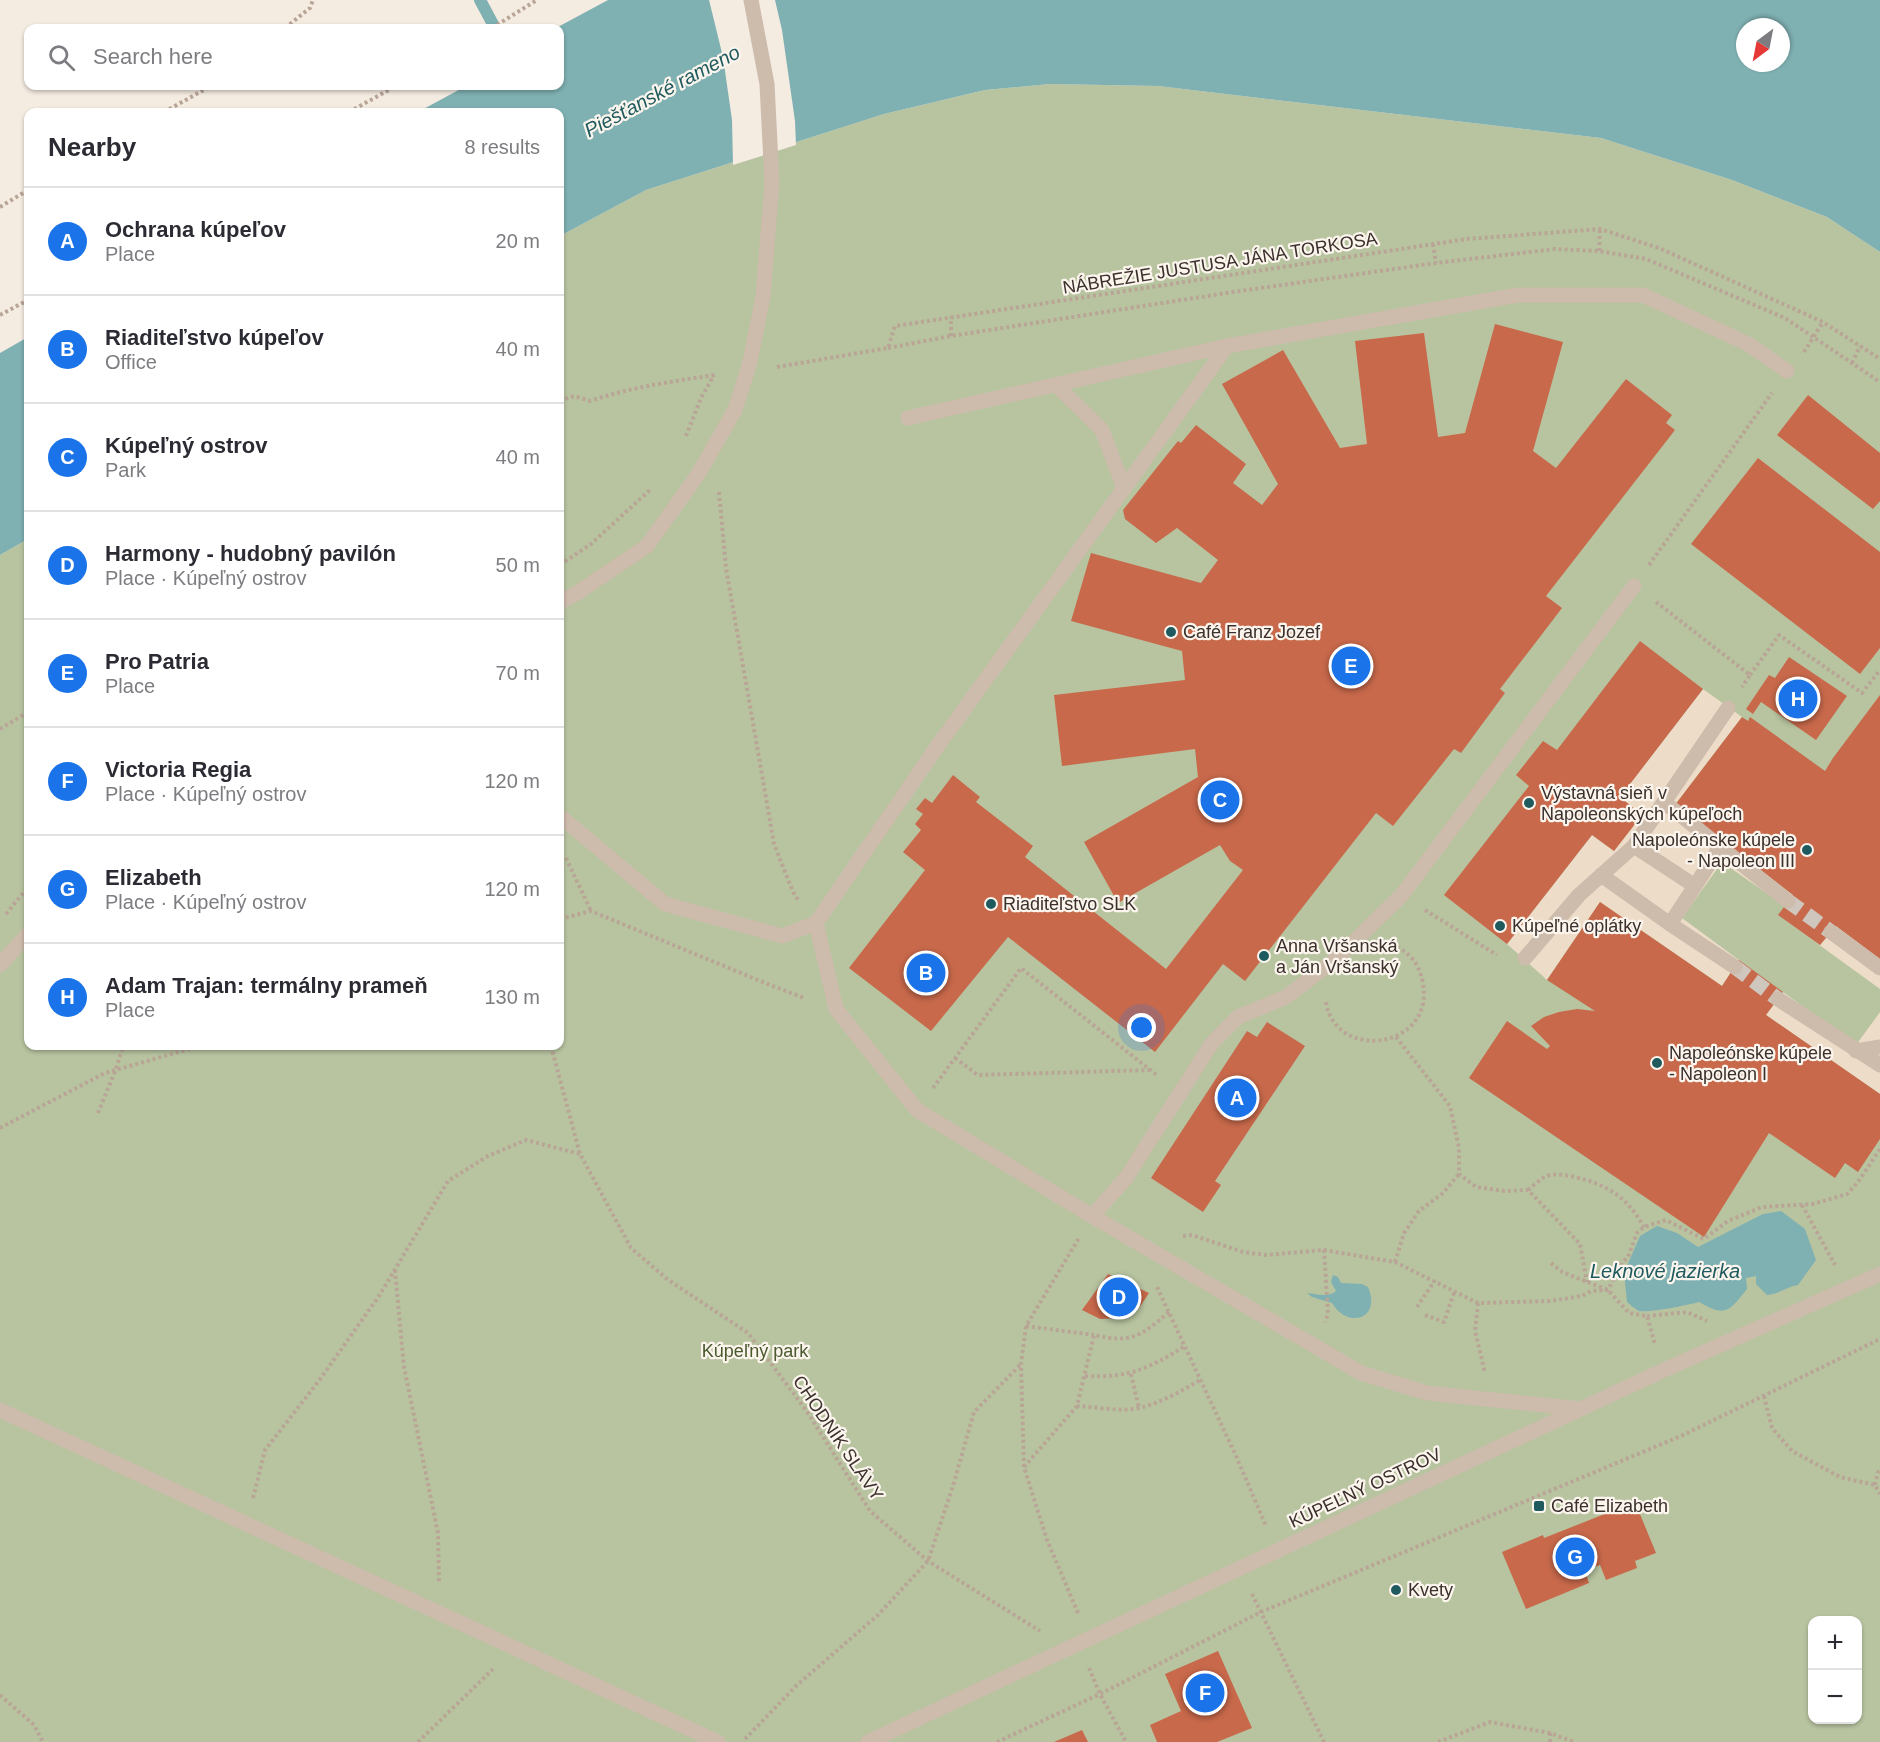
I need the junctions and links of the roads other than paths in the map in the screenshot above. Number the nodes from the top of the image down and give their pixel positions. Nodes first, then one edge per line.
1 (751, 0) edge
2 (1227, 346) junction
3 (1787, 371) road end
4 (1056, 385) junction
5 (908, 418) dead end
6 (1124, 488) junction
7 (1635, 586) road end
8 (564, 600) edge
9 (1728, 708) road end
10 (1664, 802) junction
11 (564, 819) edge
12 (1634, 846) junction
13 (1720, 847) junction
14 (1601, 875) junction
15 (1695, 886) junction
16 (1788, 901) tunnel mouth
17 (816, 923) junction
18 (1670, 924) junction
19 (1831, 932) tunnel mouth
20 (24, 938) edge
21 (1525, 958) road end
22 (0, 965) edge
23 (1735, 967) tunnel mouth
24 (1880, 968) edge
25 (1778, 999) tunnel mouth
26 (1880, 1047) edge
27 (1856, 1051) junction
28 (1880, 1065) edge
29 (1092, 1216) junction
30 (1880, 1274) edge
31 (1581, 1408) junction
32 (0, 1410) edge
33 (718, 1742) edge
34 (868, 1742) edge

1 - 8 street
2 - 3 street
2 - 4 street
2 - 6 street
4 - 5 street
4 - 6 street
6 - 17 street
7 - 29 street
9 - 10 street
10 - 12 street
10 - 13 street
11 - 17 street
12 - 14 street
12 - 15 street
13 - 15 street
13 - 16 street
14 - 18 street
14 - 21 street
15 - 18 street
17 - 29 street
18 - 23 street
19 - 24 street
20 - 22 street
25 - 27 street
26 - 27 street
27 - 28 street
29 - 31 street
30 - 31 street, KÚPEĽNÝ OSTROV
31 - 34 street, KÚPEĽNÝ OSTROV
32 - 33 street

